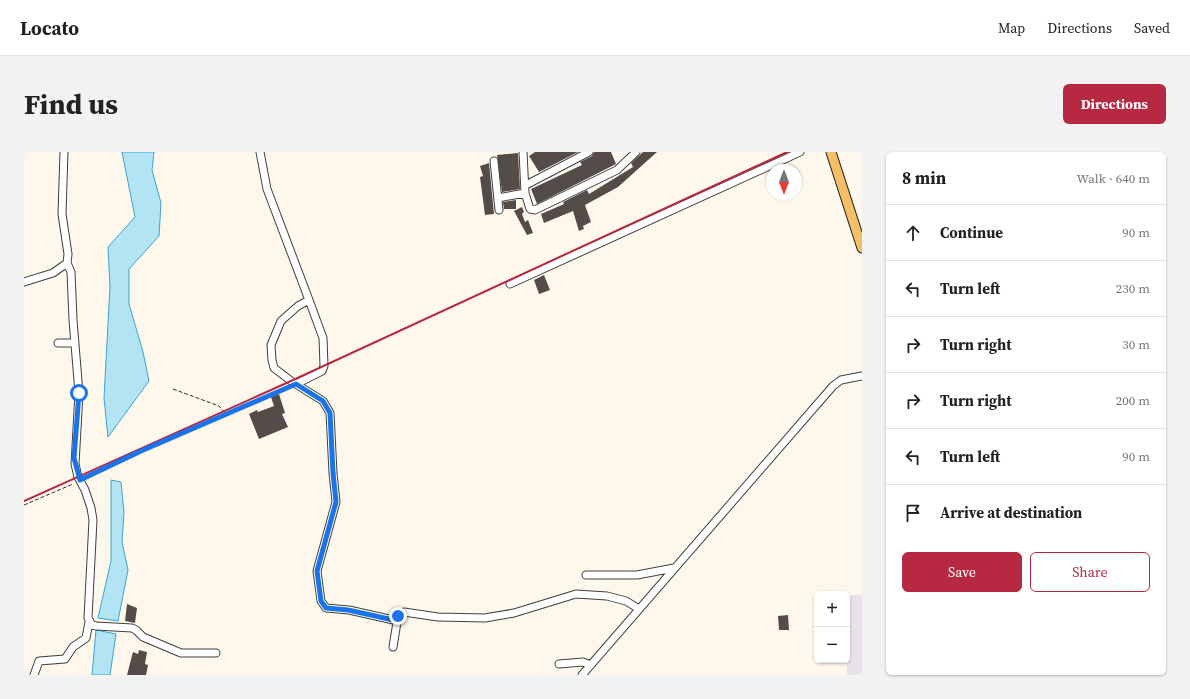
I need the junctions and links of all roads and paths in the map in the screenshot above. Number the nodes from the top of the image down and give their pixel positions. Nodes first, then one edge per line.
1 (64, 152) edge
2 (260, 152) edge
3 (523, 152) edge
4 (589, 152) edge
5 (636, 152) edge
6 (800, 152) edge
7 (831, 152) edge
8 (494, 161) dead end
9 (526, 185) junction
10 (525, 193) junction
11 (498, 198) junction
12 (499, 210) dead end
13 (862, 248) edge
14 (67, 263) junction
15 (24, 282) edge
16 (510, 284) dead end
17 (309, 300) junction
18 (58, 343) dead end
19 (74, 343) junction
20 (862, 376) edge
21 (296, 384) junction
22 (173, 389) dead end
23 (226, 414) junction
24 (80, 480) junction
25 (24, 505) edge
26 (674, 568) junction
27 (586, 575) dead end
28 (639, 609) junction
29 (398, 621) junction
30 (89, 622) junction
31 (393, 647) dead end
32 (216, 653) dead end
33 (560, 664) dead end
34 (590, 665) junction
35 (34, 675) edge
36 (582, 675) edge

1 - 14 street
2 - 17 street
3 - 9 street
4 - 9 street
5 - 10 street
6 - 16 street
7 - 13 main road
8 - 11 street
9 - 10 street
10 - 11 street
11 - 12 street
14 - 15 street
14 - 19 street
17 - 21 street
17 - 21 street
18 - 19 street
19 - 24 street
20 - 26 street
21 - 23 path
21 - 29 street
22 - 23 path
23 - 24 path
24 - 25 path
24 - 30 street
26 - 27 street
26 - 28 street
28 - 29 street
28 - 34 street
29 - 31 street
30 - 32 street
30 - 35 street
33 - 34 street
34 - 36 street

